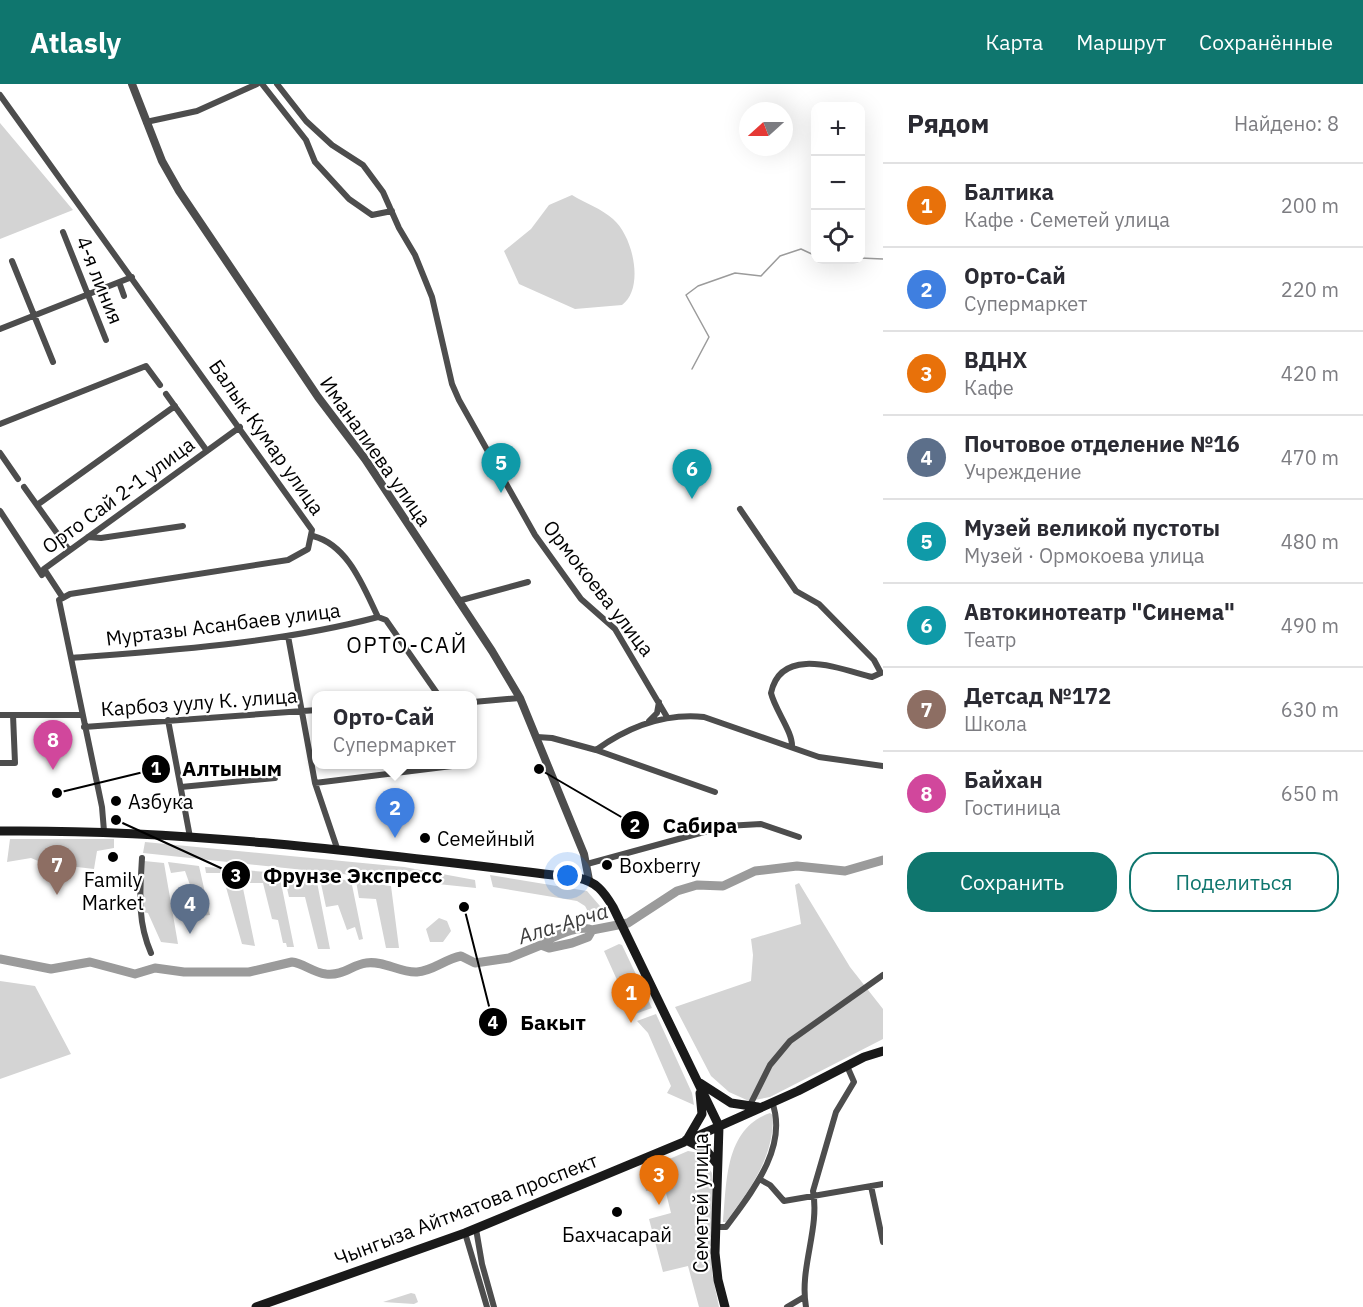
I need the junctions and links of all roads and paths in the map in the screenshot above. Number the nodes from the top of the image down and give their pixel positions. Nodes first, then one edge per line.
1 (132, 84) edge
2 (260, 84) edge
3 (277, 84) edge
4 (0, 95) edge
5 (146, 122) junction
6 (392, 211) junction
7 (63, 232) dead end
8 (12, 261) dead end
9 (132, 277) junction
10 (119, 282) junction
11 (88, 294) junction
12 (124, 296) dead end
13 (34, 316) junction
14 (0, 330) edge
15 (106, 340) dead end
16 (53, 362) dead end
17 (160, 385) dead end
18 (166, 394) dead end
19 (175, 406) junction
20 (0, 424) edge
21 (240, 428) junction
22 (207, 451) junction
23 (0, 453) edge
24 (18, 479) dead end
25 (24, 487) dead end
26 (36, 506) junction
27 (740, 509) dead end
28 (0, 511) edge
29 (183, 526) dead end
30 (313, 536) junction
31 (87, 537) junction
32 (69, 550) junction
33 (528, 582) dead end
34 (61, 599) junction
35 (457, 602) junction
36 (378, 617) junction
37 (288, 636) junction
38 (72, 658) junction
39 (436, 691) edge
40 (520, 698) junction
41 (477, 702) edge
42 (659, 702) junction
43 (302, 710) junction
44 (312, 710) edge
45 (0, 715) edge
46 (13, 715) junction
47 (81, 715) junction
48 (667, 717) junction
49 (168, 720) junction
50 (647, 724) junction
51 (84, 727) junction
52 (537, 737) junction
53 (792, 747) junction
54 (596, 750) junction
55 (0, 763) edge
56 (312, 766) edge
57 (883, 766) edge
58 (313, 769) edge
59 (434, 769) edge
60 (275, 777) dead end
61 (315, 783) junction
62 (182, 787) junction
63 (715, 792) dead end
64 (0, 831) edge
65 (104, 831) junction
66 (189, 837) junction
67 (799, 837) dead end
68 (338, 851) junction
69 (142, 858) dead end
70 (587, 864) junction
71 (589, 880) junction
72 (151, 953) dead end
73 (883, 975) edge
74 (883, 1051) edge
75 (847, 1066) junction
76 (698, 1082) junction
77 (772, 1102) junction
78 (754, 1107) junction
79 (719, 1126) junction
80 (687, 1140) junction
81 (717, 1165) junction
82 (761, 1180) junction
83 (883, 1184) edge
84 (871, 1186) junction
85 (814, 1195) junction
86 (716, 1227) junction
87 (476, 1229) junction
88 (465, 1233) junction
89 (883, 1242) edge
90 (478, 1265) junction
91 (804, 1297) junction
92 (256, 1307) edge
93 (487, 1307) edge
94 (494, 1307) edge
95 (724, 1307) edge
96 (788, 1307) edge
97 (806, 1307) edge

1 - 5 street, Иманалиева улица
2 - 5 street
2 - 6 street
3 - 6 street, Ормокоева улица
4 - 9 street, Балык Кумар улица
5 - 35 street, Иманалиева улица
6 - 42 street, Ормокоева улица
7 - 11 street, 4-я линия
8 - 13 street
9 - 10 street
9 - 21 street, Балык Кумар улица
10 - 11 street
10 - 12 street
11 - 13 street
11 - 15 street, 4-я линия
13 - 14 street
13 - 16 street
17 - 20 street
18 - 19 street
19 - 22 street
19 - 26 street
21 - 22 street, Орто Сай 2-1 улица
21 - 30 street, Балык Кумар улица
22 - 31 street, Орто Сай 2-1 улица
23 - 24 street
25 - 26 street
26 - 32 street
27 - 53 street
28 - 34 street
29 - 31 street
30 - 34 street, Балык Кумар улица
30 - 36 street
31 - 32 street, Орто Сай 2-1 улица
32 - 34 street, Орто Сай 2-1 улица
33 - 35 street
34 - 38 street
35 - 40 street, Иманалиева улица
36 - 37 street, Муртазы Асанбаев улица
36 - 39 street
37 - 38 street, Муртазы Асанбаев улица
37 - 43 street
38 - 47 street
40 - 41 street
40 - 52 street, Иманалиева улица
42 - 48 street, Ормокоева улица
42 - 50 street
43 - 44 street, Карбоз уулу К. улица
43 - 49 street, Карбоз уулу К. улица
43 - 56 street
45 - 46 street, Карбоз уулу К. улица
46 - 47 street, Карбоз уулу К. улица
46 - 55 street
47 - 51 street
48 - 50 street
48 - 53 street
49 - 51 street, Карбоз уулу К. улица
49 - 62 street
50 - 54 street
51 - 65 street
52 - 54 street
52 - 70 street, Иманалиева улица
53 - 57 street
54 - 63 street
58 - 61 street
59 - 61 street
60 - 62 street
61 - 68 street
62 - 66 street
64 - 65 main road
65 - 66 main road
66 - 68 main road
67 - 70 street
68 - 71 main road
69 - 72 street
70 - 71 street, Иманалиева улица
71 - 76 main road, Семетей улица
73 - 78 street
74 - 75 main road, Чынгыза Айтматова проспект
75 - 77 main road, Чынгыза Айтматова проспект
75 - 85 street
76 - 78 main road
76 - 79 main road, Семетей улица
76 - 80 main road
77 - 78 main road, Чынгыза Айтматова проспект
77 - 82 street
78 - 79 main road, Чынгыза Айтматова проспект
79 - 80 main road, Чынгыза Айтматова проспект
79 - 81 main road, Семетей улица
80 - 81 main road
80 - 87 main road, Чынгыза Айтматова проспект
81 - 86 main road, Семетей улица
82 - 85 street
82 - 86 street
83 - 84 street
84 - 85 street
84 - 89 street
85 - 91 street
86 - 95 main road, Семетей улица
87 - 88 main road, Чынгыза Айтматова проспект
87 - 90 street
88 - 90 street
88 - 92 main road, Чынгыза Айтматова проспект
90 - 93 street
90 - 94 street
91 - 96 street
91 - 97 street

